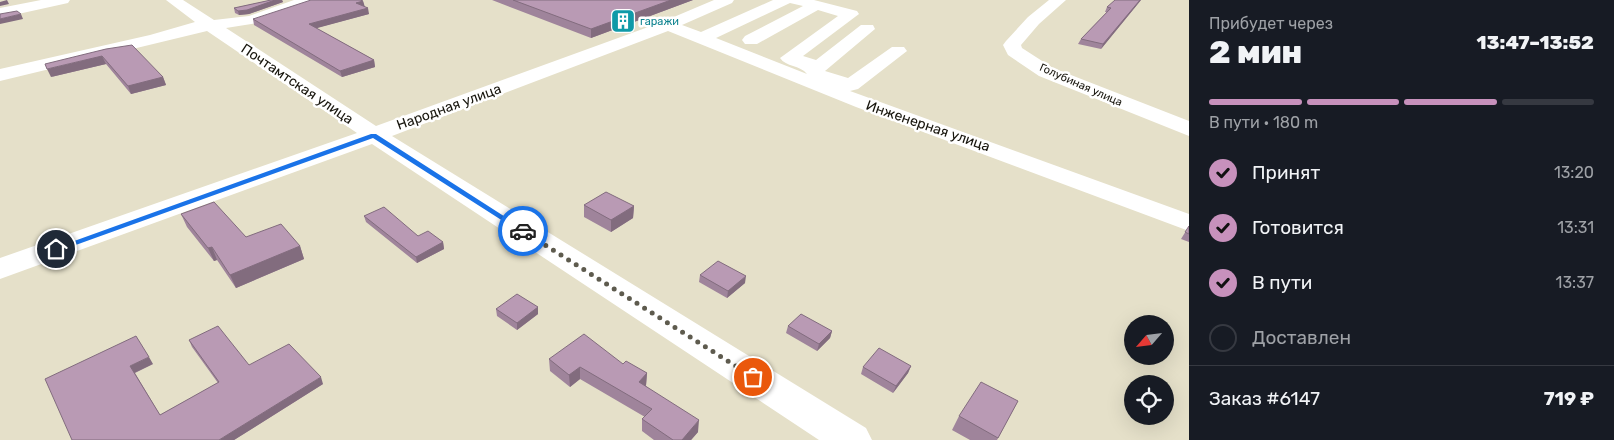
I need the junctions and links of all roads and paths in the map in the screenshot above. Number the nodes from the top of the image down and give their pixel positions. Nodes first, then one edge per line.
1 (63, 0) edge
2 (173, 0) edge
3 (309, 0) edge
4 (727, 0) edge
5 (785, 0) edge
6 (796, 0) edge
7 (1059, 0) edge
8 (817, 5) junction
9 (0, 12) edge
10 (209, 25) junction
11 (668, 25) junction
12 (867, 29) dead end
13 (701, 39) junction
14 (751, 40) dead end
15 (898, 52) dead end
16 (815, 70) junction
17 (0, 74) edge
18 (1189, 129) edge
19 (374, 135) junction
20 (1189, 223) edge
21 (0, 269) edge
22 (852, 440) edge

1 - 9 street
2 - 10 street, Почтамтская улица
3 - 10 street
4 - 11 street, Народная улица
5 - 13 street
6 - 8 street
7 - 18 street, Голубиная улица
8 - 14 street
8 - 16 street
10 - 17 street
10 - 19 street, Почтамтская улица
11 - 13 street, Инженерная улица
11 - 19 street, Народная улица
12 - 16 street
13 - 20 street, Инженерная улица
15 - 16 street
19 - 21 street, Народная улица
19 - 22 street, Почтамтская улица

